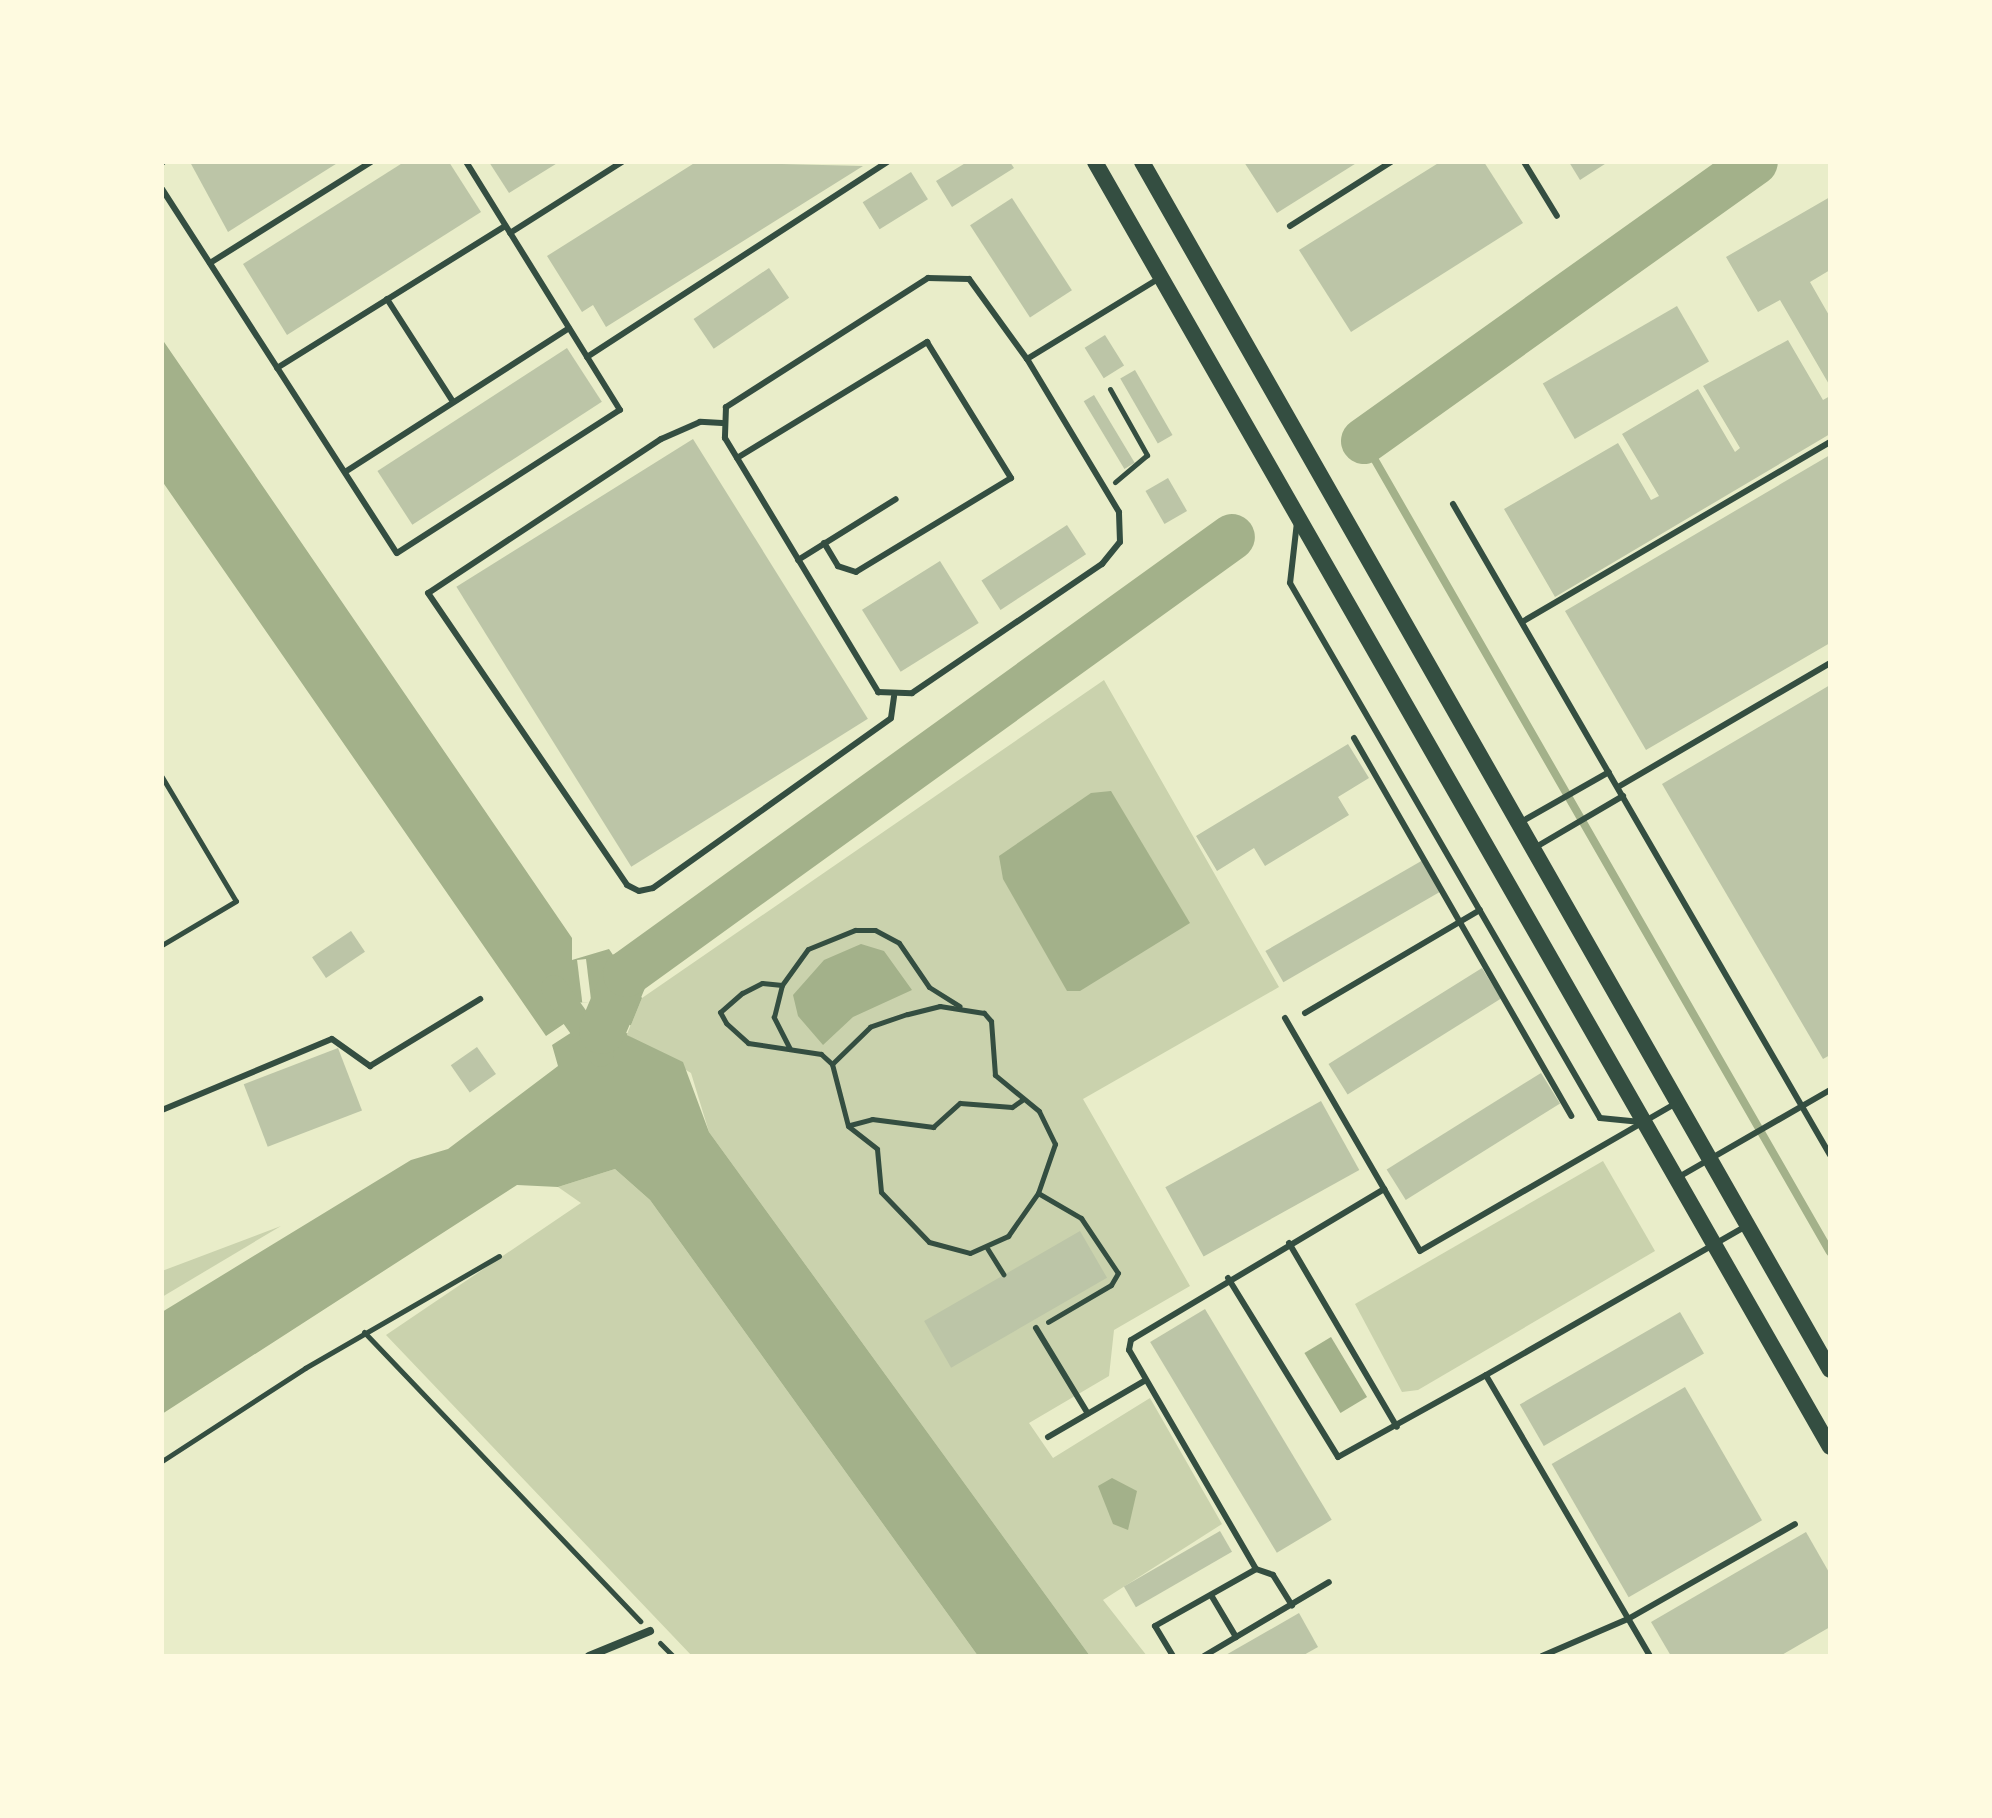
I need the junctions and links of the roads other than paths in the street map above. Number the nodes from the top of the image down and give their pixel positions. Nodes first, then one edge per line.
1 (371, 162) edge
2 (466, 162) edge
3 (622, 162) edge
4 (887, 162) edge
5 (1095, 162) edge
6 (1142, 162) edge
7 (1391, 162) edge
8 (1524, 162) edge
9 (162, 189) edge
10 (1557, 216) dead end
11 (505, 226) junction
12 (1290, 226) dead end
13 (510, 233) junction
14 (210, 263) junction
15 (1161, 277) junction
16 (387, 299) junction
17 (569, 328) junction
18 (587, 357) junction
19 (1027, 359) junction
20 (277, 368) junction
21 (453, 402) junction
22 (722, 423) junction
23 (1830, 442) edge
24 (737, 458) junction
25 (345, 472) junction
26 (896, 499) dead end
27 (1453, 504) dead end
28 (1298, 516) junction
29 (824, 543) junction
30 (798, 560) junction
31 (1522, 622) junction
32 (1830, 663) edge
33 (894, 696) junction
34 (1354, 738) dead end
35 (1609, 772) junction
36 (1618, 787) junction
37 (1623, 796) junction
38 (1519, 823) junction
39 (1533, 848) junction
40 (1480, 910) junction
41 (1460, 922) junction
42 (480, 999) dead end
43 (1305, 1013) dead end
44 (1285, 1018) dead end
45 (1830, 1090) edge
46 (1678, 1102) junction
47 (1802, 1106) junction
48 (162, 1110) edge
49 (1571, 1116) dead end
50 (1644, 1122) junction
51 (1830, 1155) edge
52 (1710, 1159) junction
53 (1676, 1178) junction
54 (1384, 1189) junction
55 (1747, 1225) junction
56 (1289, 1243) junction
57 (1714, 1244) junction
58 (1228, 1278) junction
59 (1036, 1328) road end
60 (1830, 1370) edge
61 (1486, 1375) junction
62 (1146, 1380) junction
63 (1088, 1414) junction
64 (1397, 1427) junction
65 (1048, 1437) dead end
66 (1830, 1447) edge
67 (1795, 1524) dead end
68 (1256, 1569) junction
69 (1329, 1582) dead end
70 (1211, 1595) junction
71 (1292, 1605) junction
72 (1628, 1619) junction
73 (650, 1631) road end
74 (1236, 1637) junction
75 (589, 1656) edge
76 (1173, 1656) edge
77 (1204, 1656) edge
78 (1542, 1656) edge
79 (1650, 1656) edge

1 - 14 lane
2 - 11 lane
3 - 13 lane
4 - 18 lane
5 - 15 main road
6 - 38 main road
7 - 12 lane
8 - 10 lane
9 - 14 lane
11 - 13 lane
11 - 16 lane
13 - 17 lane
14 - 20 lane
15 - 19 lane
15 - 28 main road
16 - 20 lane
16 - 21 lane
17 - 18 lane
17 - 21 lane
18 - 25 lane
19 - 22 lane
19 - 33 lane
20 - 25 lane
21 - 25 lane
22 - 24 lane
22 - 33 lane
23 - 31 lane
24 - 29 lane
24 - 30 lane
26 - 29 lane
27 - 31 lane
28 - 40 lane
28 - 50 main road
29 - 30 lane
30 - 33 lane
31 - 35 lane
32 - 36 lane
34 - 41 lane
35 - 36 lane
35 - 38 lane
36 - 37 lane
37 - 39 lane
37 - 47 lane
38 - 39 main road
39 - 46 main road
40 - 41 lane
40 - 50 lane
41 - 43 lane
41 - 49 lane
42 - 48 lane
44 - 54 lane
45 - 47 lane
46 - 50 lane
46 - 52 main road
47 - 51 lane
47 - 52 lane
50 - 53 main road
50 - 54 lane
52 - 53 lane
52 - 55 main road
53 - 57 main road
54 - 56 lane
55 - 57 lane
55 - 60 main road
56 - 58 lane
56 - 64 lane
57 - 61 lane
57 - 66 main road
58 - 62 lane
58 - 64 lane
59 - 63 lane
61 - 64 lane
61 - 72 lane
62 - 63 lane
62 - 68 lane
63 - 65 lane
67 - 72 lane
68 - 70 lane
68 - 71 lane
69 - 71 lane
70 - 74 lane
70 - 76 lane
71 - 74 lane
72 - 78 lane
72 - 79 lane
73 - 75 street
74 - 77 lane

